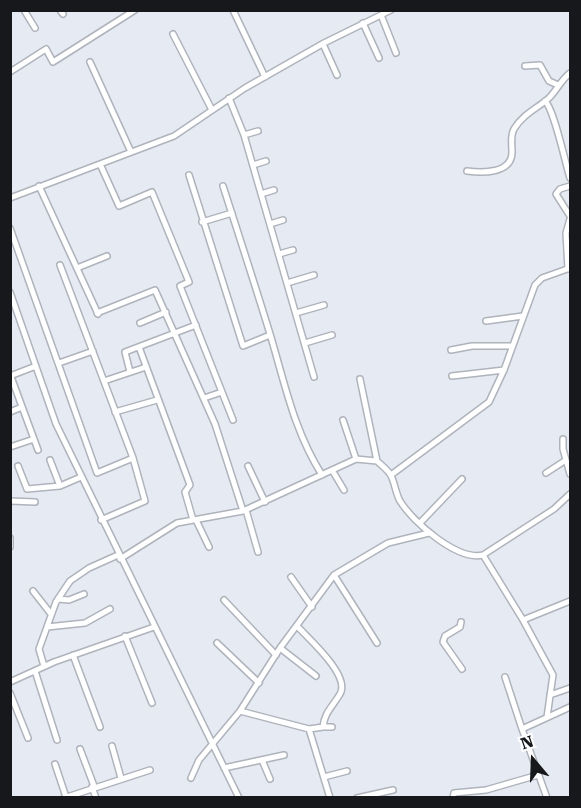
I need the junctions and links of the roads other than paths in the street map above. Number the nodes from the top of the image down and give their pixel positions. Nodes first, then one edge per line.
1 (24, 10) edge
2 (135, 10) edge
3 (233, 10) edge
4 (391, 10) edge
5 (381, 15) junction
6 (363, 23) junction
7 (35, 28) dead end
8 (173, 34) dead end
9 (323, 44) junction
10 (396, 53) dead end
11 (379, 58) dead end
12 (90, 62) dead end
13 (525, 66) dead end
14 (10, 72) edge
15 (570, 72) edge
16 (337, 75) dead end
17 (265, 77) junction
18 (558, 85) junction
19 (230, 98) junction
20 (545, 100) junction
21 (212, 110) junction
22 (258, 131) dead end
23 (244, 135) junction
24 (131, 152) junction
25 (266, 161) dead end
26 (100, 164) junction
27 (253, 165) junction
28 (467, 171) dead end
29 (189, 175) dead end
30 (570, 178) edge
31 (39, 186) junction
32 (223, 186) dead end
33 (570, 186) edge
34 (274, 190) dead end
35 (261, 194) junction
36 (11, 197) edge
37 (232, 213) junction
38 (570, 218) edge
39 (283, 220) dead end
40 (202, 222) junction
41 (270, 224) junction
42 (10, 228) edge
43 (292, 250) dead end
44 (279, 254) junction
45 (107, 256) dead end
46 (60, 265) dead end
47 (77, 268) junction
48 (569, 268) edge
49 (314, 275) dead end
50 (287, 282) junction
51 (10, 292) edge
52 (324, 305) dead end
53 (166, 312) junction
54 (296, 313) junction
55 (523, 316) junction
56 (486, 321) dead end
57 (140, 323) dead end
58 (196, 325) junction
59 (175, 334) junction
60 (270, 335) junction
61 (332, 336) dead end
62 (305, 343) junction
63 (512, 346) junction
64 (139, 347) junction
65 (451, 350) dead end
66 (93, 351) junction
67 (59, 363) junction
68 (36, 366) junction
69 (146, 367) junction
70 (504, 370) junction
71 (130, 372) junction
72 (11, 375) edge
73 (314, 376) dead end
74 (452, 376) dead end
75 (360, 379) dead end
76 (104, 381) junction
77 (222, 392) junction
78 (204, 398) junction
79 (157, 400) junction
80 (22, 408) junction
81 (10, 412) edge
82 (115, 412) junction
83 (233, 420) dead end
84 (343, 420) dead end
85 (34, 439) junction
86 (563, 439) dead end
87 (10, 447) edge
88 (38, 450) dead end
89 (133, 458) junction
90 (356, 459) junction
91 (50, 460) dead end
92 (566, 460) junction
93 (377, 461) junction
94 (18, 466) dead end
95 (248, 466) dead end
96 (332, 470) junction
97 (546, 473) dead end
98 (570, 474) edge
99 (322, 475) junction
100 (392, 475) junction
101 (81, 477) junction
102 (462, 478) dead end
103 (60, 486) junction
104 (344, 490) dead end
105 (570, 494) edge
106 (154, 499) dead end
107 (10, 501) edge
108 (35, 501) dead end
109 (145, 501) junction
110 (265, 502) junction
111 (244, 510) junction
112 (101, 520) junction
113 (195, 520) junction
114 (420, 523) junction
115 (429, 533) junction
116 (10, 538) edge
117 (209, 547) dead end
118 (10, 548) edge
119 (258, 552) dead end
120 (483, 555) junction
121 (119, 557) junction
122 (334, 575) junction
123 (291, 577) dead end
124 (33, 591) dead end
125 (84, 594) dead end
126 (58, 598) junction
127 (224, 600) dead end
128 (570, 602) edge
129 (312, 607) junction
130 (110, 609) dead end
131 (51, 614) junction
132 (524, 620) junction
133 (461, 622) dead end
134 (297, 626) junction
135 (47, 627) junction
136 (154, 627) junction
137 (125, 636) junction
138 (217, 643) dead end
139 (377, 643) dead end
140 (280, 648) junction
141 (73, 655) junction
142 (276, 655) junction
143 (44, 666) junction
144 (462, 669) dead end
145 (36, 671) junction
146 (316, 676) dead end
147 (505, 677) dead end
148 (10, 682) edge
149 (259, 683) junction
150 (570, 688) edge
151 (10, 693) edge
152 (550, 695) junction
153 (152, 703) dead end
154 (570, 707) edge
155 (240, 711) junction
156 (547, 717) junction
157 (100, 727) dead end
158 (323, 727) junction
159 (333, 727) dead end
160 (309, 729) junction
161 (522, 729) junction
162 (28, 738) dead end
163 (57, 740) dead end
164 (112, 746) dead end
165 (213, 746) junction
166 (80, 749) dead end
167 (284, 755) dead end
168 (262, 760) junction
169 (55, 764) dead end
170 (224, 768) junction
171 (150, 770) dead end
172 (347, 771) dead end
173 (538, 775) junction
174 (324, 777) junction
175 (121, 778) junction
176 (191, 778) dead end
177 (270, 778) dead end
178 (93, 787) junction
179 (393, 790) dead end
180 (486, 790) junction
181 (65, 797) edge
182 (96, 798) edge
183 (239, 798) edge
184 (330, 798) edge
185 (357, 798) edge
186 (453, 798) edge
187 (485, 798) edge
188 (547, 798) edge

1 - 7 street
2 - 14 street
3 - 17 street
4 - 5 street
5 - 6 street
5 - 10 street
6 - 9 street
6 - 11 street
8 - 21 street
9 - 16 street
9 - 17 street
12 - 24 street
13 - 18 street
15 - 18 street
17 - 19 street
18 - 20 street
19 - 21 street
19 - 23 street
20 - 28 street
20 - 30 street
21 - 24 street
22 - 23 street
23 - 27 street
24 - 26 street
25 - 27 street
26 - 31 street
26 - 58 street
27 - 35 street
29 - 40 street
31 - 36 street
31 - 47 street
32 - 37 street
33 - 38 street
34 - 35 street
35 - 41 street
37 - 40 street
37 - 60 street
38 - 48 street
39 - 41 street
40 - 60 street
41 - 44 street
42 - 67 street
43 - 44 street
44 - 50 street
45 - 47 street
46 - 66 street
47 - 53 street
48 - 55 street
49 - 50 street
50 - 54 street
51 - 68 street
52 - 54 street
53 - 57 street
53 - 59 street
54 - 62 street
55 - 56 street
55 - 63 street
58 - 59 street
58 - 77 street
59 - 64 street
59 - 78 street
60 - 99 street
61 - 62 street
62 - 73 street
63 - 65 street
63 - 70 street
64 - 69 street
64 - 71 street
66 - 67 street
66 - 76 street
67 - 89 street
68 - 72 street
68 - 101 street
69 - 71 street
69 - 79 street
70 - 74 street
70 - 100 street
71 - 76 street
72 - 80 street
75 - 93 street
76 - 82 street
77 - 78 street
77 - 83 street
78 - 111 street
79 - 82 street
79 - 113 street
80 - 81 street
80 - 85 street
82 - 89 street
84 - 90 street
85 - 87 street
85 - 88 street
86 - 92 street
89 - 109 street
90 - 93 street
90 - 96 street
91 - 103 street
92 - 97 street
92 - 98 street
93 - 100 street
94 - 103 street
95 - 110 street
96 - 99 street
96 - 104 street
99 - 110 street
100 - 114 street
101 - 103 street
101 - 112 street
102 - 114 street
105 - 120 street
106 - 109 street
107 - 108 street
109 - 112 street
110 - 111 street
111 - 113 street
111 - 119 street
112 - 121 street
113 - 117 street
113 - 121 street
114 - 115 street
115 - 120 street
115 - 122 street
116 - 118 street
120 - 132 street
121 - 126 street
121 - 136 street
122 - 129 street
122 - 139 street
123 - 129 street
124 - 131 street
125 - 126 street
126 - 131 street
127 - 142 street
128 - 132 street
129 - 134 street
130 - 135 street
131 - 135 street
132 - 152 street
133 - 144 street
134 - 140 street
134 - 158 street
135 - 143 street
136 - 137 street
136 - 165 street
137 - 141 street
137 - 153 street
138 - 149 street
140 - 142 street
140 - 146 street
141 - 143 street
141 - 157 street
142 - 149 street
143 - 145 street
145 - 148 street
145 - 163 street
147 - 161 street
149 - 155 street
150 - 152 street
151 - 162 street
152 - 156 street
154 - 156 street
155 - 160 street
155 - 165 street
156 - 161 street
158 - 159 street
158 - 160 street
160 - 174 street
161 - 173 street
164 - 175 street
165 - 170 street
165 - 176 street
166 - 178 street
167 - 168 street
168 - 170 street
168 - 177 street
169 - 181 street
170 - 183 street
171 - 175 street
172 - 174 street
173 - 180 street
173 - 188 street
174 - 184 street
175 - 178 street
178 - 181 street
178 - 182 street
179 - 185 street
180 - 186 street
180 - 187 street

